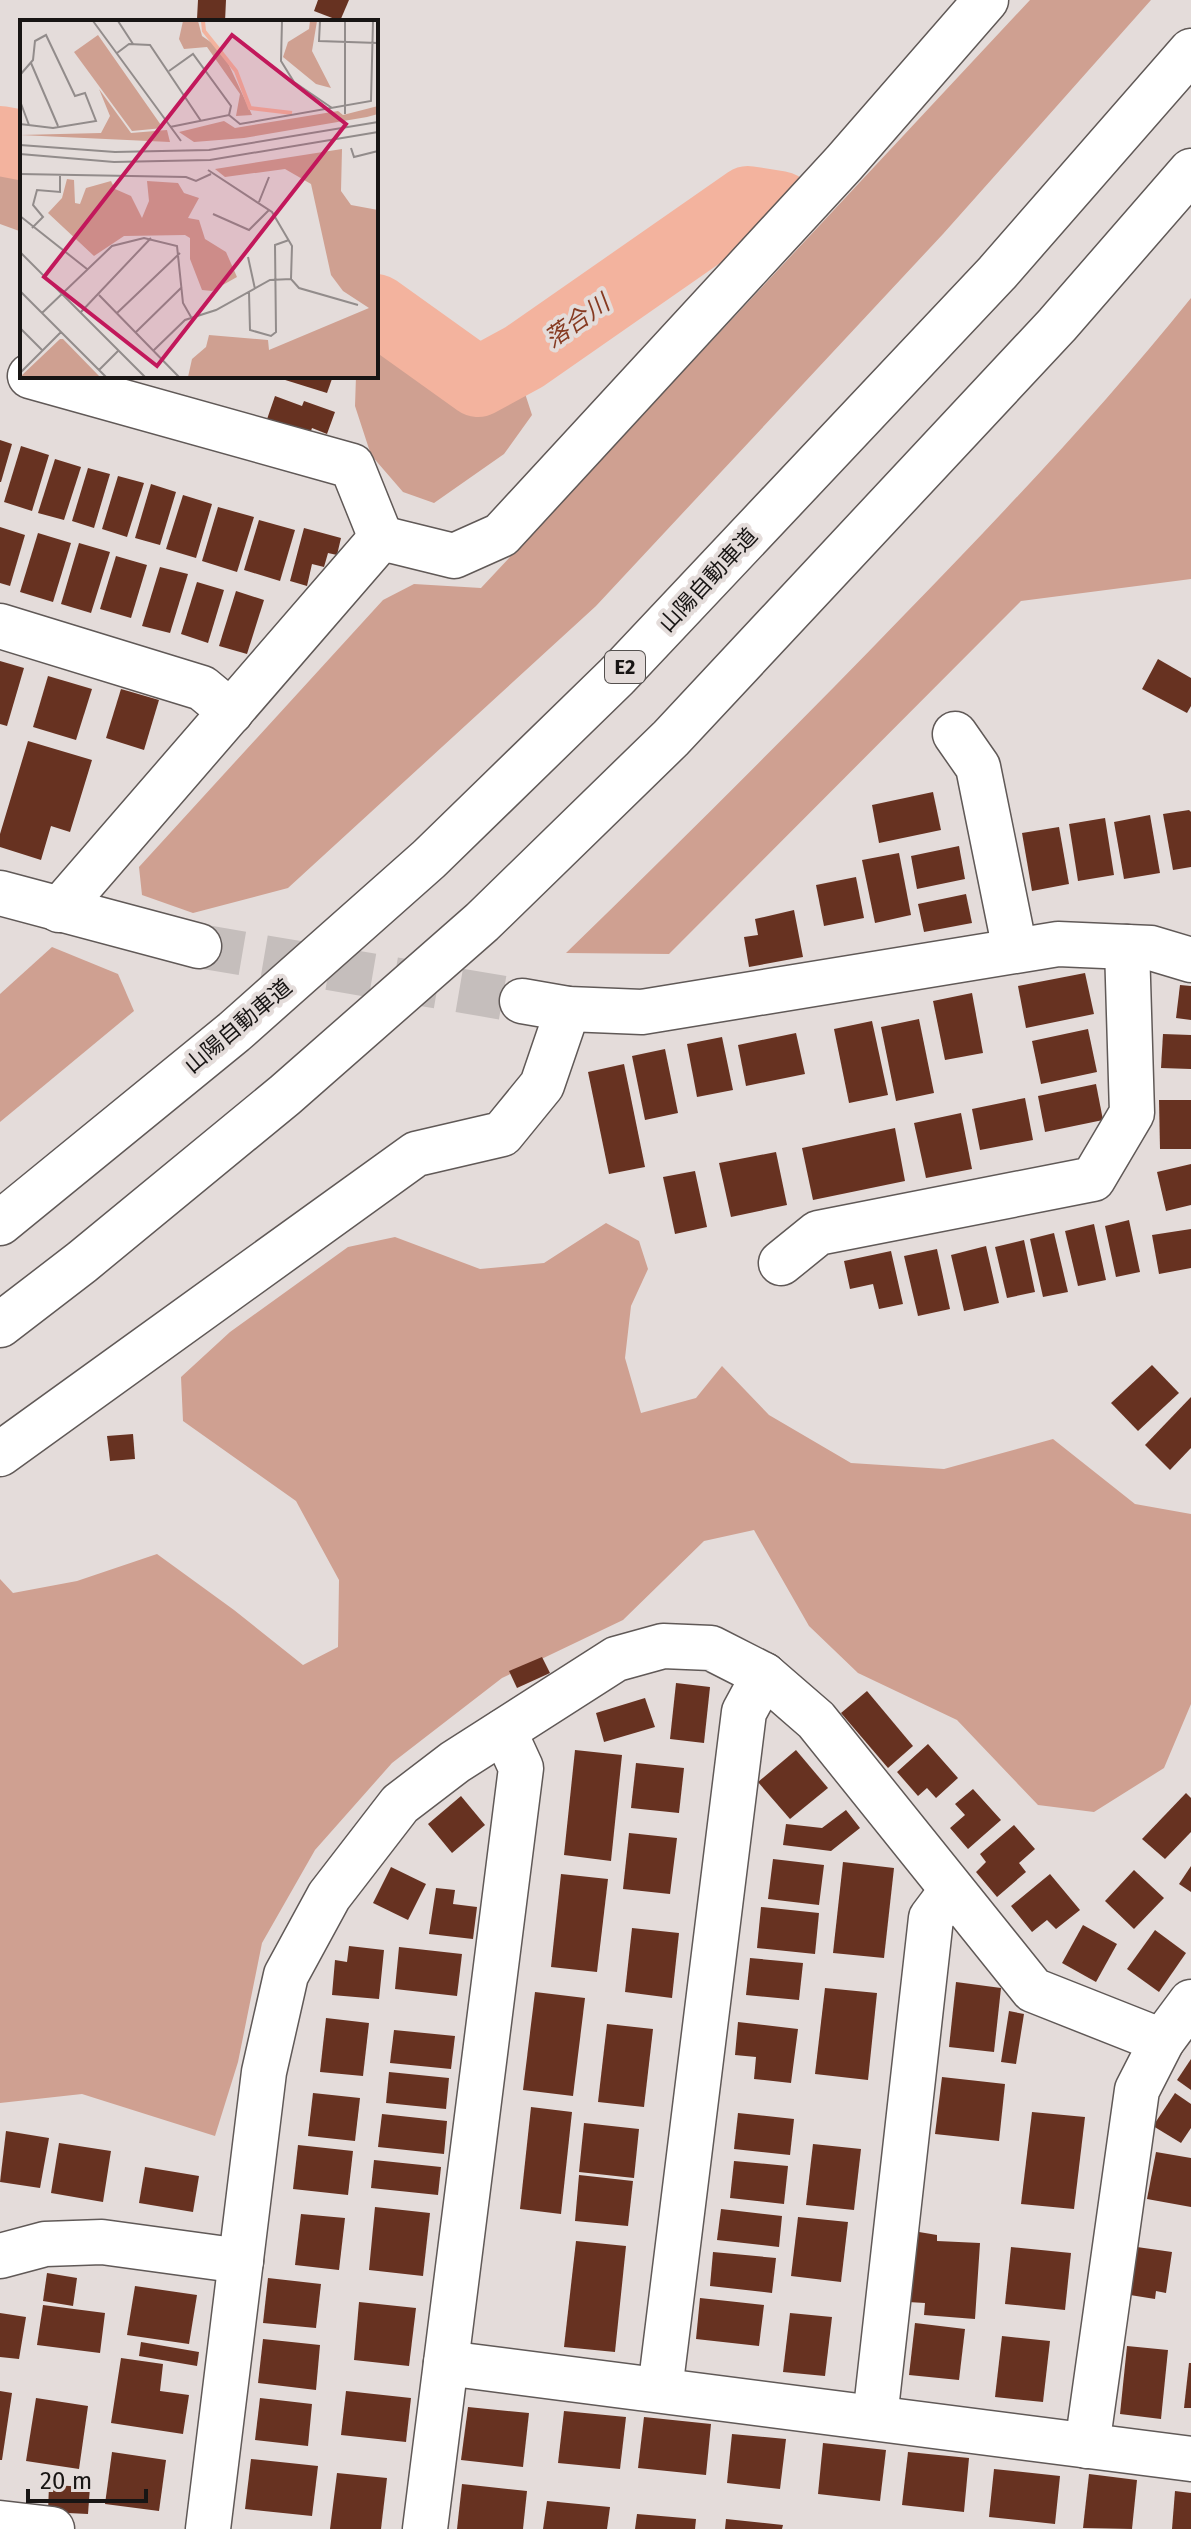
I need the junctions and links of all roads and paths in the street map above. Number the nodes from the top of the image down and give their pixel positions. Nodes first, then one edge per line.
1 (986, 0) edge
2 (1191, 51) edge
3 (1191, 171) edge
4 (0, 367) edge
5 (20, 373) edge
6 (37, 378) edge
7 (381, 538) junction
8 (0, 626) edge
9 (231, 712) junction
10 (955, 734) dead end
11 (0, 893) edge
12 (59, 910) junction
13 (199, 946) tunnel mouth
14 (1127, 947) junction
15 (1015, 950) junction
16 (1191, 960) edge
17 (522, 1001) tunnel mouth
18 (568, 1009) junction
19 (0, 1223) edge
20 (781, 1263) dead end
21 (0, 1325) edge
22 (0, 1454) edge
23 (764, 1675) junction
24 (504, 1731) junction
25 (952, 1890) junction
26 (1191, 2002) edge
27 (1162, 2041) junction
28 (0, 2256) edge
29 (241, 2261) junction
30 (446, 2363) junction
31 (660, 2390) junction
32 (875, 2418) junction
33 (1087, 2446) junction
34 (1191, 2459) edge
35 (0, 2523) edge
36 (52, 2529) edge
37 (208, 2529) edge
38 (425, 2529) edge

1 - 7 main road
2 - 19 main road, 山陽自動車道 / E2
3 - 21 main road
4 - 5 main road
6 - 7 main road
7 - 9 main road
8 - 9 main road
9 - 12 main road
10 - 15 main road
11 - 12 main road
12 - 13 main road
14 - 15 main road
14 - 16 main road
14 - 20 main road
15 - 18 main road
17 - 18 main road
18 - 22 main road
23 - 24 main road
23 - 25 main road
23 - 31 main road
24 - 29 main road
24 - 30 main road
25 - 27 main road
25 - 32 main road
26 - 27 main road
27 - 33 main road
28 - 29 main road
29 - 37 main road
30 - 31 main road
30 - 38 main road
31 - 32 main road
32 - 33 main road
33 - 34 main road
35 - 36 main road

